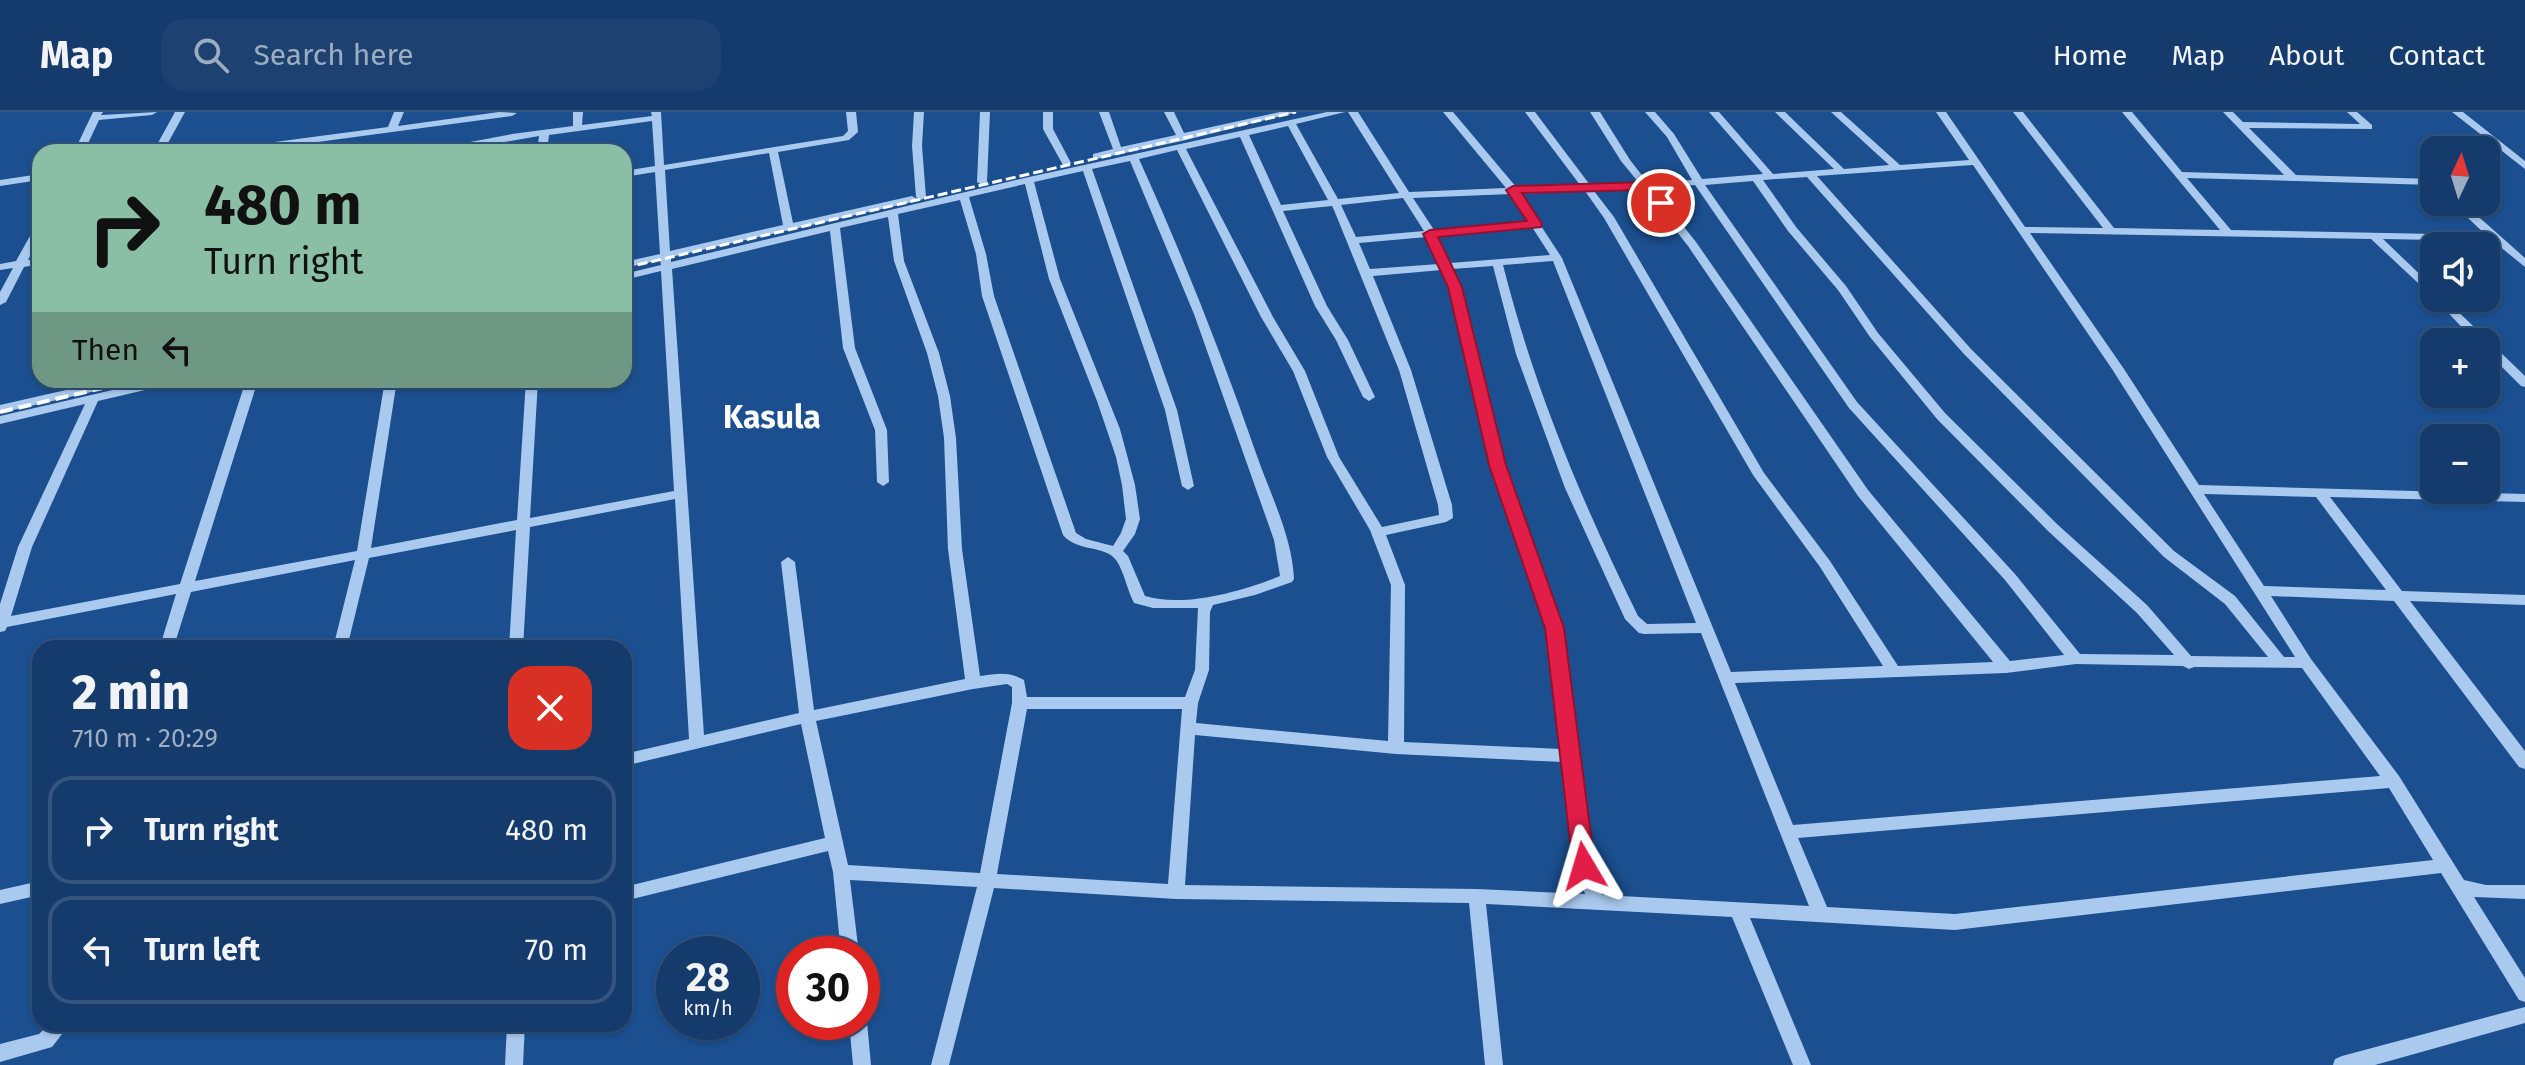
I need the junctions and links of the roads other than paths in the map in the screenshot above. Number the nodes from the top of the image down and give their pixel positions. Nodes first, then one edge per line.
1 (152, 112) edge
2 (180, 112) edge
3 (399, 112) edge
4 (512, 112) edge
5 (578, 112) edge
6 (851, 112) edge
7 (919, 112) edge
8 (985, 112) edge
9 (1048, 112) edge
10 (1104, 112) edge
11 (1169, 112) edge
12 (1340, 112) edge
13 (1353, 112) edge
14 (1448, 112) edge
15 (1530, 112) edge
16 (1595, 112) edge
17 (1650, 112) edge
18 (1714, 112) edge
19 (1780, 112) edge
20 (1836, 112) edge
21 (1941, 112) edge
22 (2018, 112) edge
23 (2127, 112) edge
24 (2228, 112) edge
25 (2352, 112) edge
26 (2457, 112) edge
27 (97, 115) edge
28 (656, 115) edge
29 (1292, 118) edge
30 (1245, 123) edge
31 (2241, 125) junction
32 (391, 130) junction
33 (577, 130) junction
34 (544, 134) junction
35 (512, 137) junction
36 (1181, 143) junction
37 (83, 144) edge
38 (162, 144) edge
39 (283, 144) edge
40 (475, 144) edge
41 (543, 144) edge
42 (773, 151) junction
43 (1118, 151) junction
44 (1134, 158) junction
45 (1975, 162) junction
46 (1066, 163) junction
47 (2525, 166) edge
48 (1897, 167) junction
49 (1087, 168) junction
50 (661, 169) junction
51 (1841, 171) junction
52 (632, 173) edge
53 (1809, 174) junction
54 (2182, 175) junction
55 (1771, 177) junction
56 (32, 178) edge
57 (1756, 178) junction
58 (2293, 178) junction
59 (1029, 180) junction
60 (982, 182) junction
61 (1698, 182) junction
62 (2420, 182) edge
63 (0, 183) edge
64 (1645, 186) junction
65 (1589, 188) junction
66 (1513, 190) junction
67 (1407, 195) junction
68 (964, 196) junction
69 (921, 197) junction
70 (1334, 201) junction
71 (1278, 208) junction
72 (893, 214) junction
73 (2471, 216) edge
74 (1536, 224) junction
75 (789, 227) junction
76 (835, 227) junction
77 (2021, 230) junction
78 (2111, 232) junction
79 (2227, 232) junction
80 (2488, 232) edge
81 (1430, 234) junction
82 (2374, 236) junction
83 (2420, 237) edge
84 (32, 241) edge
85 (1350, 241) junction
86 (2500, 242) edge
87 (1557, 258) junction
88 (666, 261) junction
89 (32, 262) edge
90 (1497, 262) junction
91 (632, 264) edge
92 (2525, 264) edge
93 (18, 265) junction
94 (1446, 266) junction
95 (0, 267) edge
96 (1364, 273) junction
97 (632, 274) edge
98 (2420, 281) edge
99 (0, 302) edge
100 (2452, 312) edge
101 (2468, 328) edge
102 (2500, 359) edge
103 (2525, 383) edge
104 (85, 388) edge
105 (138, 388) edge
106 (250, 388) edge
107 (390, 388) edge
108 (531, 388) edge
109 (1369, 397) dead end
110 (93, 399) junction
111 (0, 409) edge
112 (0, 420) edge
113 (883, 482) dead end
114 (1188, 486) dead end
115 (2194, 489) junction
116 (2319, 492) junction
117 (680, 494) junction
118 (2525, 498) edge
119 (522, 524) junction
120 (1378, 532) junction
121 (1116, 551) junction
122 (363, 556) junction
123 (788, 562) dead end
124 (187, 589) junction
125 (2261, 591) junction
126 (2401, 596) junction
127 (2525, 600) edge
128 (1207, 601) junction
129 (1, 624) edge
130 (1707, 628) junction
131 (169, 640) edge
132 (342, 640) edge
133 (516, 640) edge
134 (2076, 659) junction
135 (2280, 662) junction
136 (2189, 663) junction
137 (2306, 663) junction
138 (2006, 667) junction
139 (1894, 672) junction
140 (1726, 678) junction
141 (973, 683) junction
142 (1020, 703) junction
143 (1190, 703) junction
144 (807, 717) junction
145 (1188, 728) junction
146 (697, 743) junction
147 (1396, 748) junction
148 (1570, 756) junction
149 (632, 758) edge
150 (2525, 763) edge
151 (2393, 781) junction
152 (1789, 832) junction
153 (833, 843) junction
154 (2443, 866) junction
155 (841, 872) junction
156 (987, 883) junction
157 (2460, 887) junction
158 (32, 890) edge
159 (632, 892) edge
160 (1176, 892) junction
161 (2525, 892) edge
162 (1477, 896) junction
163 (0, 897) edge
164 (1596, 903) junction
165 (1737, 909) junction
166 (1821, 915) junction
167 (848, 936) edge
168 (2525, 994) edge
169 (2525, 1015) edge
170 (53, 1032) edge
171 (516, 1032) edge
172 (860, 1040) edge
173 (0, 1053) edge
174 (514, 1065) edge
175 (862, 1065) edge
176 (940, 1065) edge
177 (1494, 1065) edge
178 (1802, 1065) edge
179 (2342, 1065) edge

1 - 27 street
2 - 38 street
3 - 32 street
4 - 32 street
4 - 35 street
5 - 33 street
6 - 42 street
7 - 69 street
8 - 60 street
9 - 46 street
10 - 43 street
11 - 36 street
12 - 29 street
13 - 67 street
14 - 66 street
15 - 65 street
16 - 64 street
17 - 61 street
18 - 55 street
19 - 51 street
20 - 48 street
21 - 45 street
22 - 78 street
23 - 54 street
24 - 31 street
25 - 31 street
26 - 47 street
27 - 37 street
28 - 33 street
28 - 50 street
29 - 30 street
29 - 70 street
30 - 36 street
30 - 71 street
31 - 58 street
32 - 39 street
33 - 34 street
34 - 35 street
34 - 41 street
35 - 40 street
36 - 43 street
36 - 44 street
36 - 120 street
42 - 50 street
42 - 75 street
43 - 46 street
44 - 49 street
44 - 128 street
45 - 48 street
45 - 77 street
46 - 60 street
48 - 51 street
49 - 59 street
49 - 114 street
50 - 52 street
50 - 88 street
51 - 53 street
53 - 55 street
53 - 135 street
54 - 58 street
54 - 79 street
55 - 57 street
56 - 63 street
57 - 61 street
57 - 136 street
58 - 62 street
59 - 68 street
59 - 121 street
60 - 69 street
61 - 64 street
61 - 134 street
64 - 65 street
64 - 138 street
65 - 66 street
65 - 139 street
66 - 67 street
66 - 74 street
67 - 70 street
67 - 81 street
68 - 72 street
68 - 121 street
69 - 75 street
70 - 71 street
70 - 85 street
71 - 109 street
72 - 76 street
72 - 141 street
73 - 80 street
74 - 81 street
74 - 87 street
75 - 88 street
76 - 88 street
76 - 113 street
77 - 78 street
77 - 115 street
78 - 79 street
79 - 82 street
81 - 85 street
81 - 94 street
82 - 83 street
82 - 98 street
84 - 93 street
85 - 96 street
86 - 92 street
87 - 90 street
87 - 130 street
88 - 91 street
88 - 97 street
88 - 117 street
89 - 93 street
90 - 94 street
90 - 130 street
93 - 95 street
93 - 99 street
94 - 96 street
94 - 148 street
96 - 120 street
100 - 101 street
102 - 103 street
104 - 111 street
105 - 110 street
106 - 124 street
107 - 122 street
108 - 119 street
110 - 112 street
110 - 129 street
115 - 116 street
115 - 125 street
116 - 118 street
116 - 126 street
117 - 119 street
117 - 146 street
119 - 122 street
119 - 133 street
120 - 147 street
121 - 128 street
122 - 124 street
122 - 132 street
123 - 144 street
124 - 129 street
124 - 131 street
125 - 126 street
125 - 137 street
126 - 127 street
126 - 150 street
128 - 143 street
130 - 140 street
134 - 136 street
134 - 138 street
135 - 136 street
135 - 137 street
137 - 151 street
138 - 139 street
139 - 140 street
140 - 152 street
141 - 142 street
141 - 144 street
142 - 143 street
142 - 156 street
143 - 145 street
144 - 146 street
144 - 153 street
145 - 147 street
145 - 160 street
146 - 149 street
147 - 148 street
148 - 164 street
151 - 152 street
151 - 154 street
152 - 166 street
153 - 155 street
153 - 159 street
154 - 157 street
154 - 166 street
155 - 156 street
155 - 167 street
156 - 160 street
156 - 176 street
157 - 161 street
157 - 168 street
158 - 163 street
160 - 162 street
162 - 164 street
162 - 177 street
164 - 165 street
165 - 166 street
165 - 178 street
169 - 179 street
170 - 173 street
171 - 174 street
172 - 175 street

